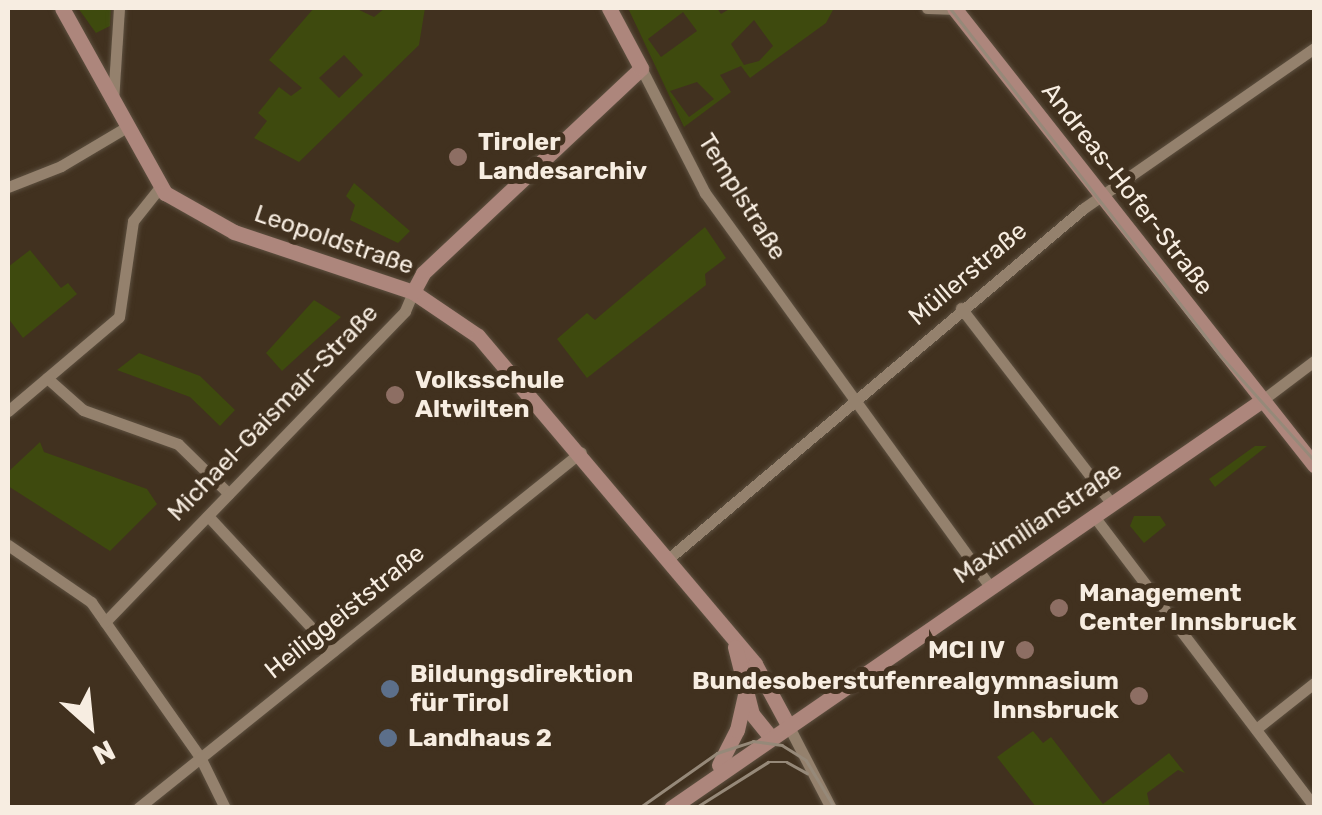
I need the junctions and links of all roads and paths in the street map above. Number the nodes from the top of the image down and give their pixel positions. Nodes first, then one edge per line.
1 (62, 8) edge
2 (120, 8) edge
3 (609, 8) edge
4 (926, 8) edge
5 (958, 8) edge
6 (1314, 48) edge
7 (641, 68) junction
8 (113, 105) junction
9 (125, 128) junction
10 (8, 187) edge
11 (160, 187) junction
12 (1100, 196) junction
13 (412, 292) junction
14 (960, 308) junction
15 (1314, 361) edge
16 (47, 378) junction
17 (854, 399) junction
18 (1262, 400) junction
19 (8, 411) edge
20 (580, 452) junction
21 (1314, 465) edge
22 (229, 494) junction
23 (1110, 503) junction
24 (1093, 515) junction
25 (208, 516) junction
26 (8, 545) edge
27 (668, 559) junction
28 (990, 586) junction
29 (105, 622) junction
30 (734, 643) junction
31 (333, 651) junction
32 (1314, 683) edge
33 (747, 686) junction
34 (788, 725) junction
35 (1256, 729) junction
36 (770, 736) junction
37 (200, 757) junction
38 (707, 778) junction
39 (1314, 806) edge
40 (138, 808) edge
41 (225, 808) edge
42 (672, 808) edge
43 (831, 808) edge

1 - 8 street, Leopoldstraße
2 - 8 street
3 - 7 street, Templstraße
4 - 5 street
5 - 12 street, Andreas-Hofer-Straße
6 - 12 street, Müllerstraße
7 - 13 street, Michael-Gaismair-Straße
7 - 17 street, Templstraße
8 - 9 street, Leopoldstraße
9 - 10 street
9 - 11 street, Leopoldstraße
11 - 13 street, Leopoldstraße
11 - 16 street
12 - 14 street, Müllerstraße
12 - 18 street, Andreas-Hofer-Straße
13 - 20 street, Leopoldstraße
13 - 22 street, Michael-Gaismair-Straße
14 - 17 street, Müllerstraße
14 - 23 street
15 - 18 street, Maximilianstraße
16 - 19 street
16 - 22 street
17 - 27 street, Müllerstraße
17 - 28 street, Templstraße
18 - 21 street, Andreas-Hofer-Straße
18 - 23 street, Maximilianstraße
20 - 27 street, Leopoldstraße
20 - 31 street, Heiliggeiststraße
22 - 25 street, Michael-Gaismair-Straße
23 - 24 street, Maximilianstraße
24 - 28 street, Maximilianstraße
24 - 35 street
25 - 29 street, Michael-Gaismair-Straße
25 - 31 street
26 - 29 street
27 - 30 street, Leopoldstraße
28 - 34 street, Maximilianstraße
29 - 37 street
30 - 33 street, Leopoldstraße
30 - 34 street, Leopoldstraße
31 - 37 street, Heiliggeiststraße
32 - 35 street
33 - 36 street, Leopoldstraße
33 - 38 street
34 - 36 street, Maximilianstraße
34 - 43 street
35 - 39 street
36 - 38 street, Maximilianstraße
37 - 40 street, Heiliggeiststraße
37 - 41 street
38 - 42 street

